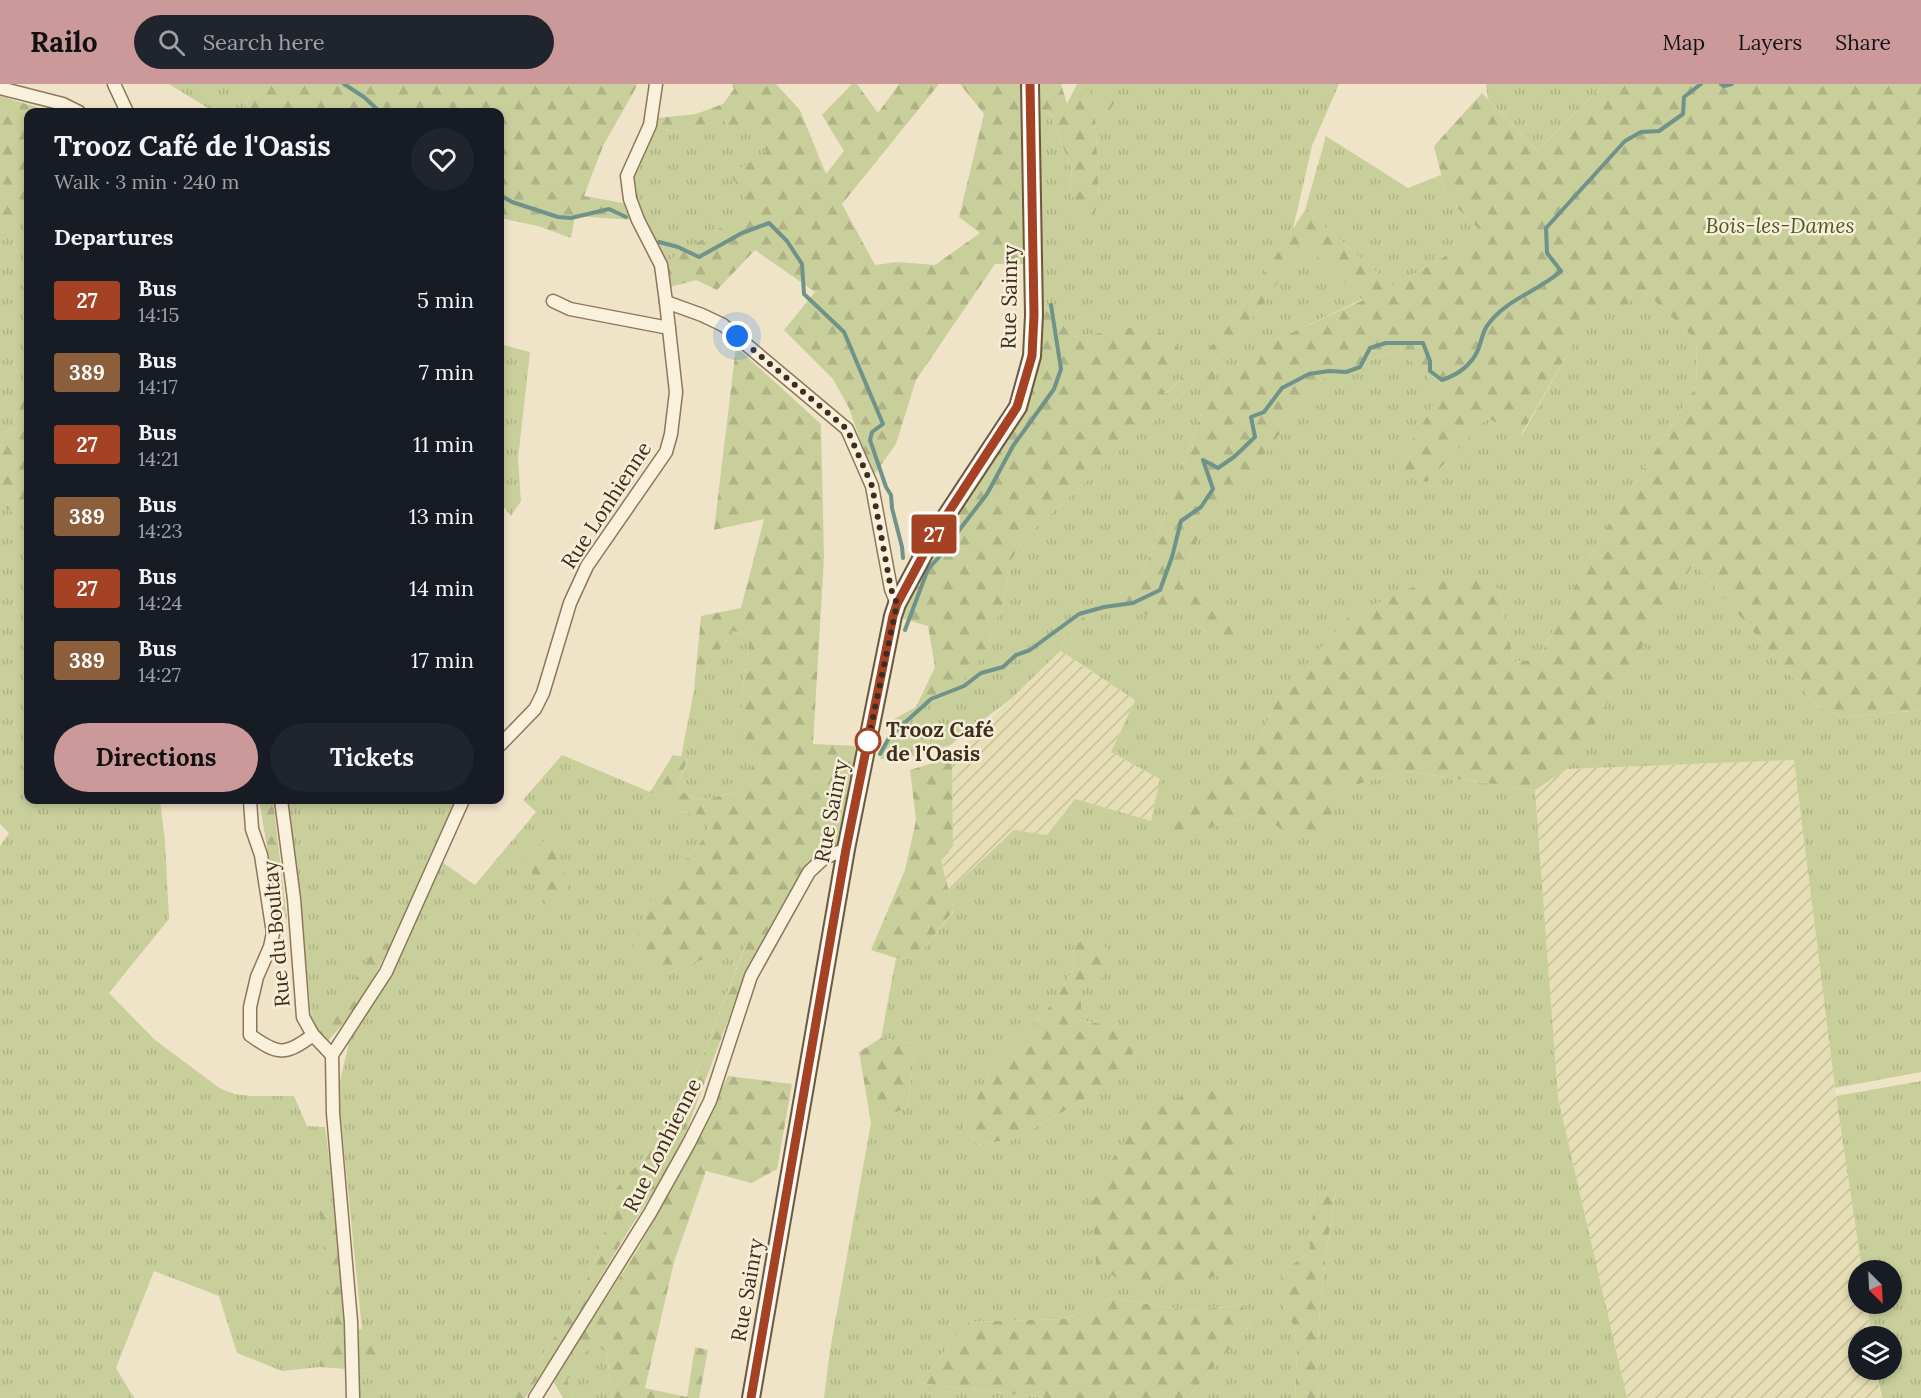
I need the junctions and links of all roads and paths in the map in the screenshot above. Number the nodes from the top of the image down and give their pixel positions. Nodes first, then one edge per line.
1 (114, 84) edge
2 (656, 84) edge
3 (1030, 84) edge
4 (0, 88) edge
5 (72, 108) edge
6 (125, 108) edge
7 (553, 301) dead end
8 (666, 302) junction
9 (669, 328) junction
10 (897, 604) junction
11 (504, 741) edge
12 (250, 804) edge
13 (282, 804) edge
14 (460, 804) edge
15 (846, 849) junction
16 (313, 1035) junction
17 (332, 1055) junction
18 (353, 1398) edge
19 (535, 1398) edge
20 (751, 1398) edge

1 - 6 street
2 - 8 street, Rue Lonhienne
3 - 10 street, Rue Sainry
4 - 5 street
7 - 9 street
8 - 9 street, Rue Lonhienne
8 - 10 street
9 - 11 street, Rue Lonhienne
10 - 15 street, Rue Sainry
12 - 16 street
13 - 16 street, Rue du Boultay
14 - 17 street
15 - 19 street, Rue Lonhienne
15 - 20 street, Rue Sainry
16 - 17 street, Rue du Boultay
17 - 18 street

